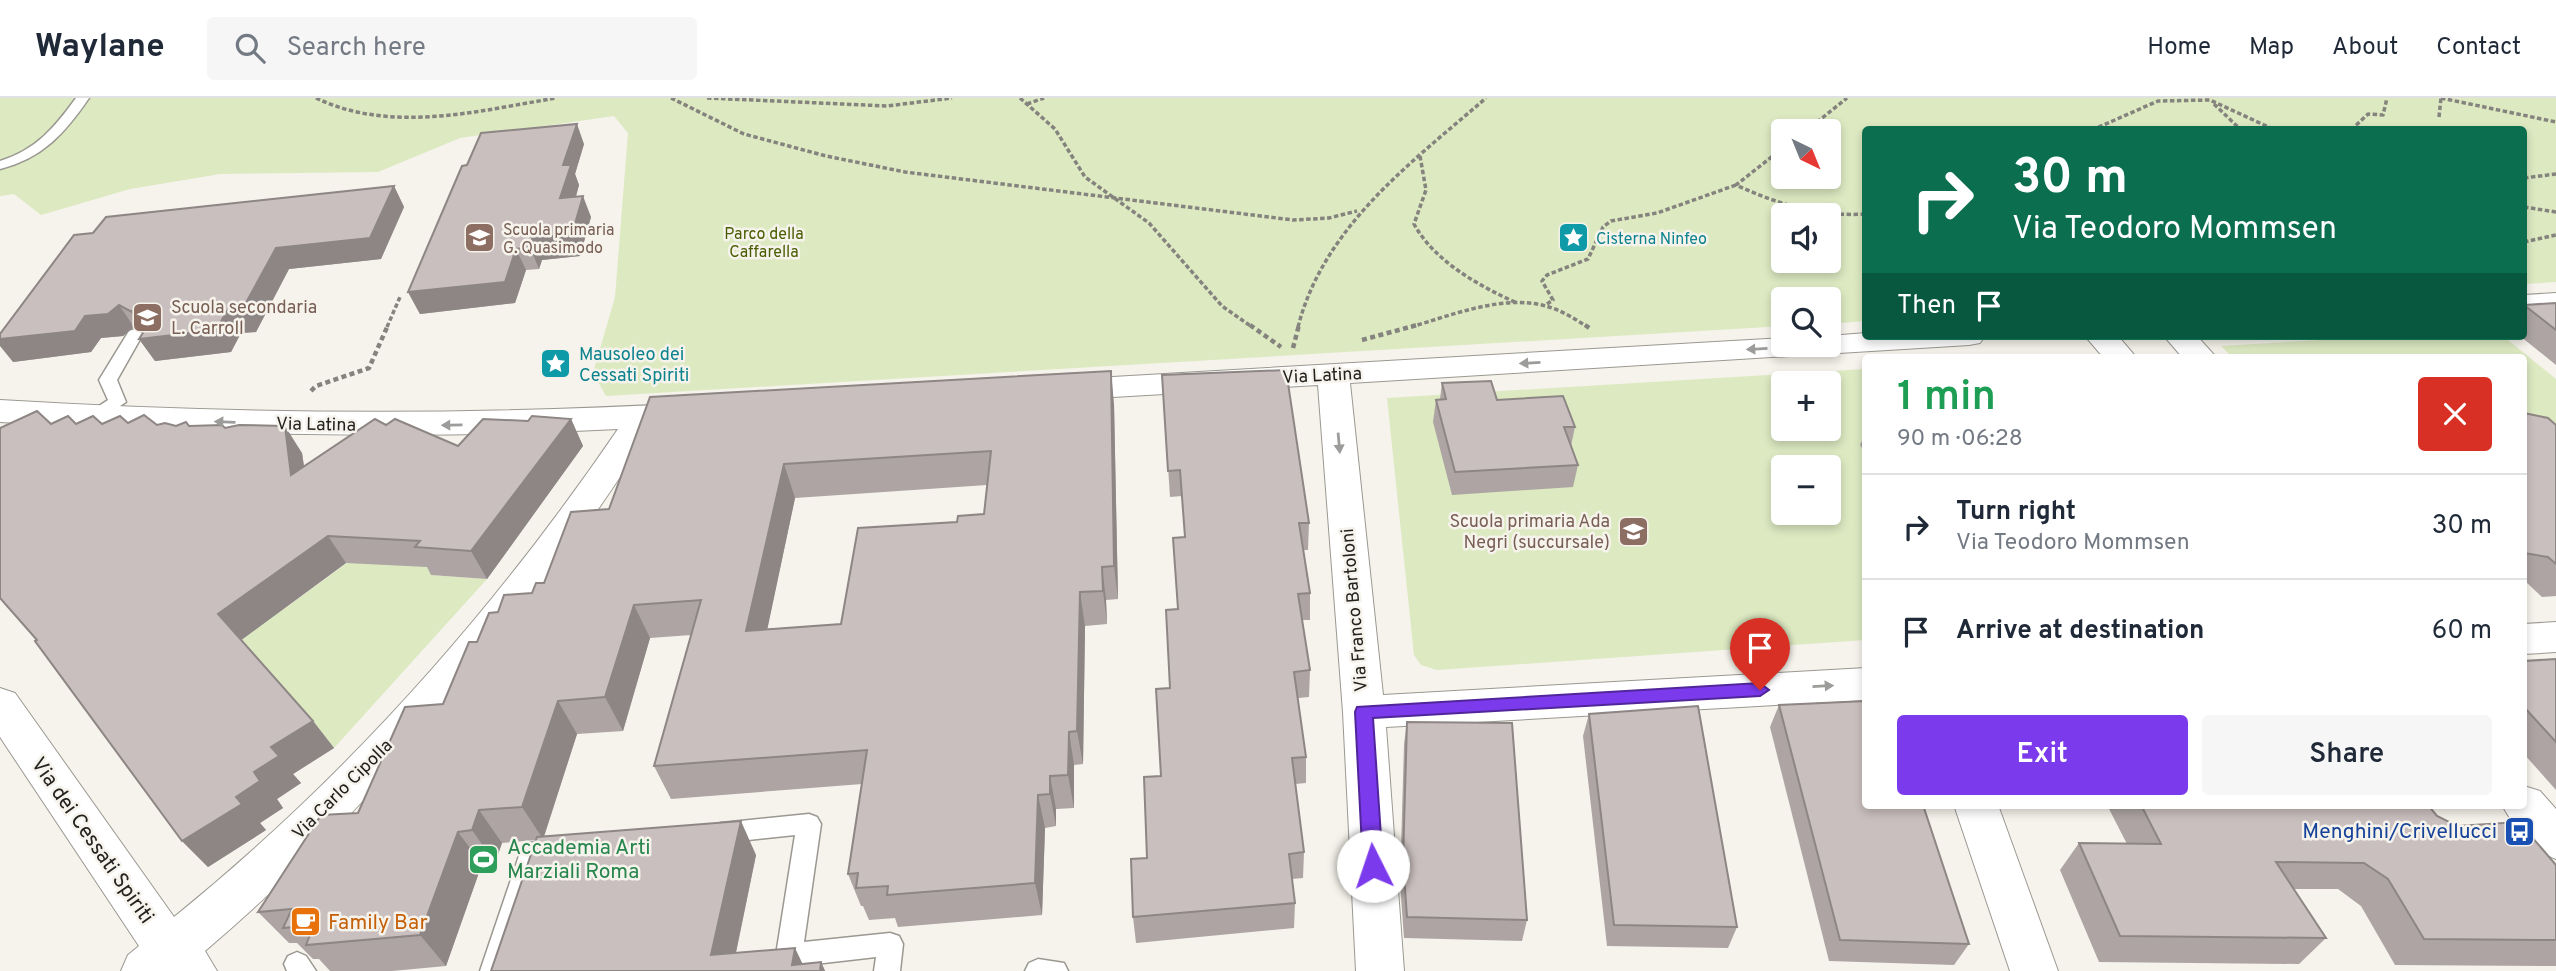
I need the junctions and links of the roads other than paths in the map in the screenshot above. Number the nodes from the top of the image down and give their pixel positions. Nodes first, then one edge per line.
1 (83, 98) edge
2 (0, 165) edge
3 (2556, 302) edge
4 (2527, 304) edge
5 (135, 334) edge
6 (1906, 340) edge
7 (2105, 340) edge
8 (2184, 340) edge
9 (1841, 344) edge
10 (1771, 348) edge
11 (2117, 354) edge
12 (2197, 354) edge
13 (1333, 375) junction
14 (1028, 393) edge
15 (0, 411) edge
16 (725, 412) edge
17 (78, 416) junction
18 (643, 417) junction
19 (0, 445) edge
20 (2556, 637) edge
21 (2527, 639) edge
22 (1862, 684) edge
23 (0, 704) edge
24 (1364, 712) junction
25 (2527, 807) edge
26 (1977, 809) edge
27 (698, 835) edge
28 (2556, 840) edge
29 (587, 845) edge
30 (169, 964) edge
31 (493, 971) edge
32 (887, 971) edge
33 (1038, 971) edge
34 (1055, 971) edge
35 (1380, 971) edge
36 (2034, 971) edge

1 - 2 lane
3 - 4 street
5 - 17 lane
6 - 9 street, Via Latina
7 - 11 street
8 - 12 street
10 -> 13 street, Via Latina
13 - 14 street, Via Latina
13 -> 24 street, Via Franco Bartoloni
15 - 17 street, Via Latina
16 - 18 street, Via Latina
18 -> 17 street, Via Latina
17 - 19 street
18 - 30 street, Via Carlo Cipolla
20 - 21 street
24 -> 22 street
23 - 30 street, Via dei Cessati Spiriti
24 - 35 street, Via Franco Bartoloni
25 - 28 street
26 - 36 street
27 - 32 lane
29 - 31 lane
33 - 34 lane

